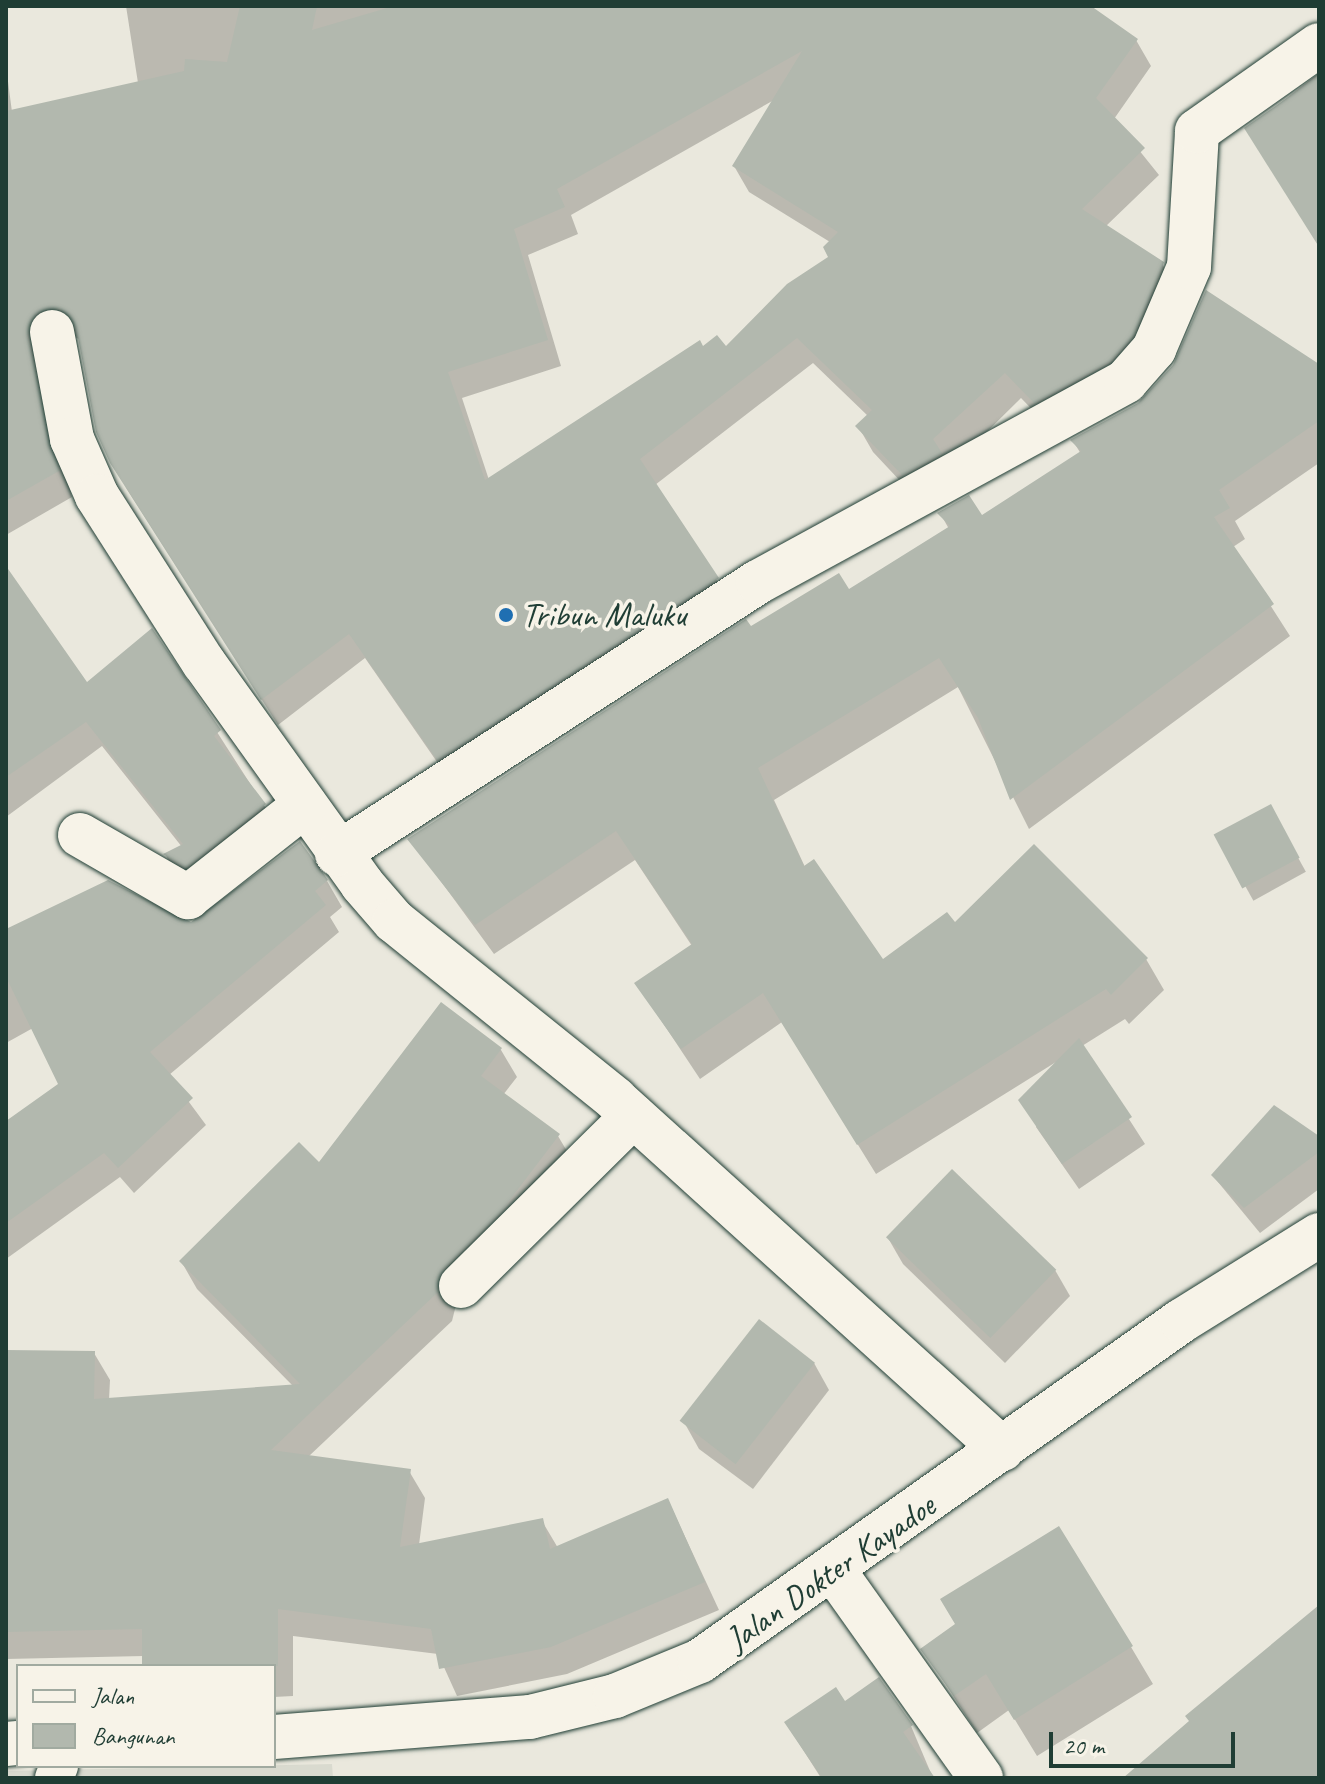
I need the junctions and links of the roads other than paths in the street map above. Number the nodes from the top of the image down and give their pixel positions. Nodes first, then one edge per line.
1 (1319, 45) edge
2 (52, 332) dead end
3 (305, 805) junction
4 (80, 835) dead end
5 (337, 854) junction
6 (633, 1116) junction
7 (1319, 1235) edge
8 (461, 1286) dead end
9 (1002, 1449) junction
10 (834, 1571) junction
11 (276, 1737) edge
12 (981, 1778) edge

1 - 5 street
2 - 3 street
3 - 4 street
3 - 5 street
5 - 6 street
6 - 8 street
6 - 9 street
7 - 9 street, Jalan Dokter Kayadoe
9 - 10 street, Jalan Dokter Kayadoe
10 - 11 street, Jalan Dokter Kayadoe
10 - 12 street

